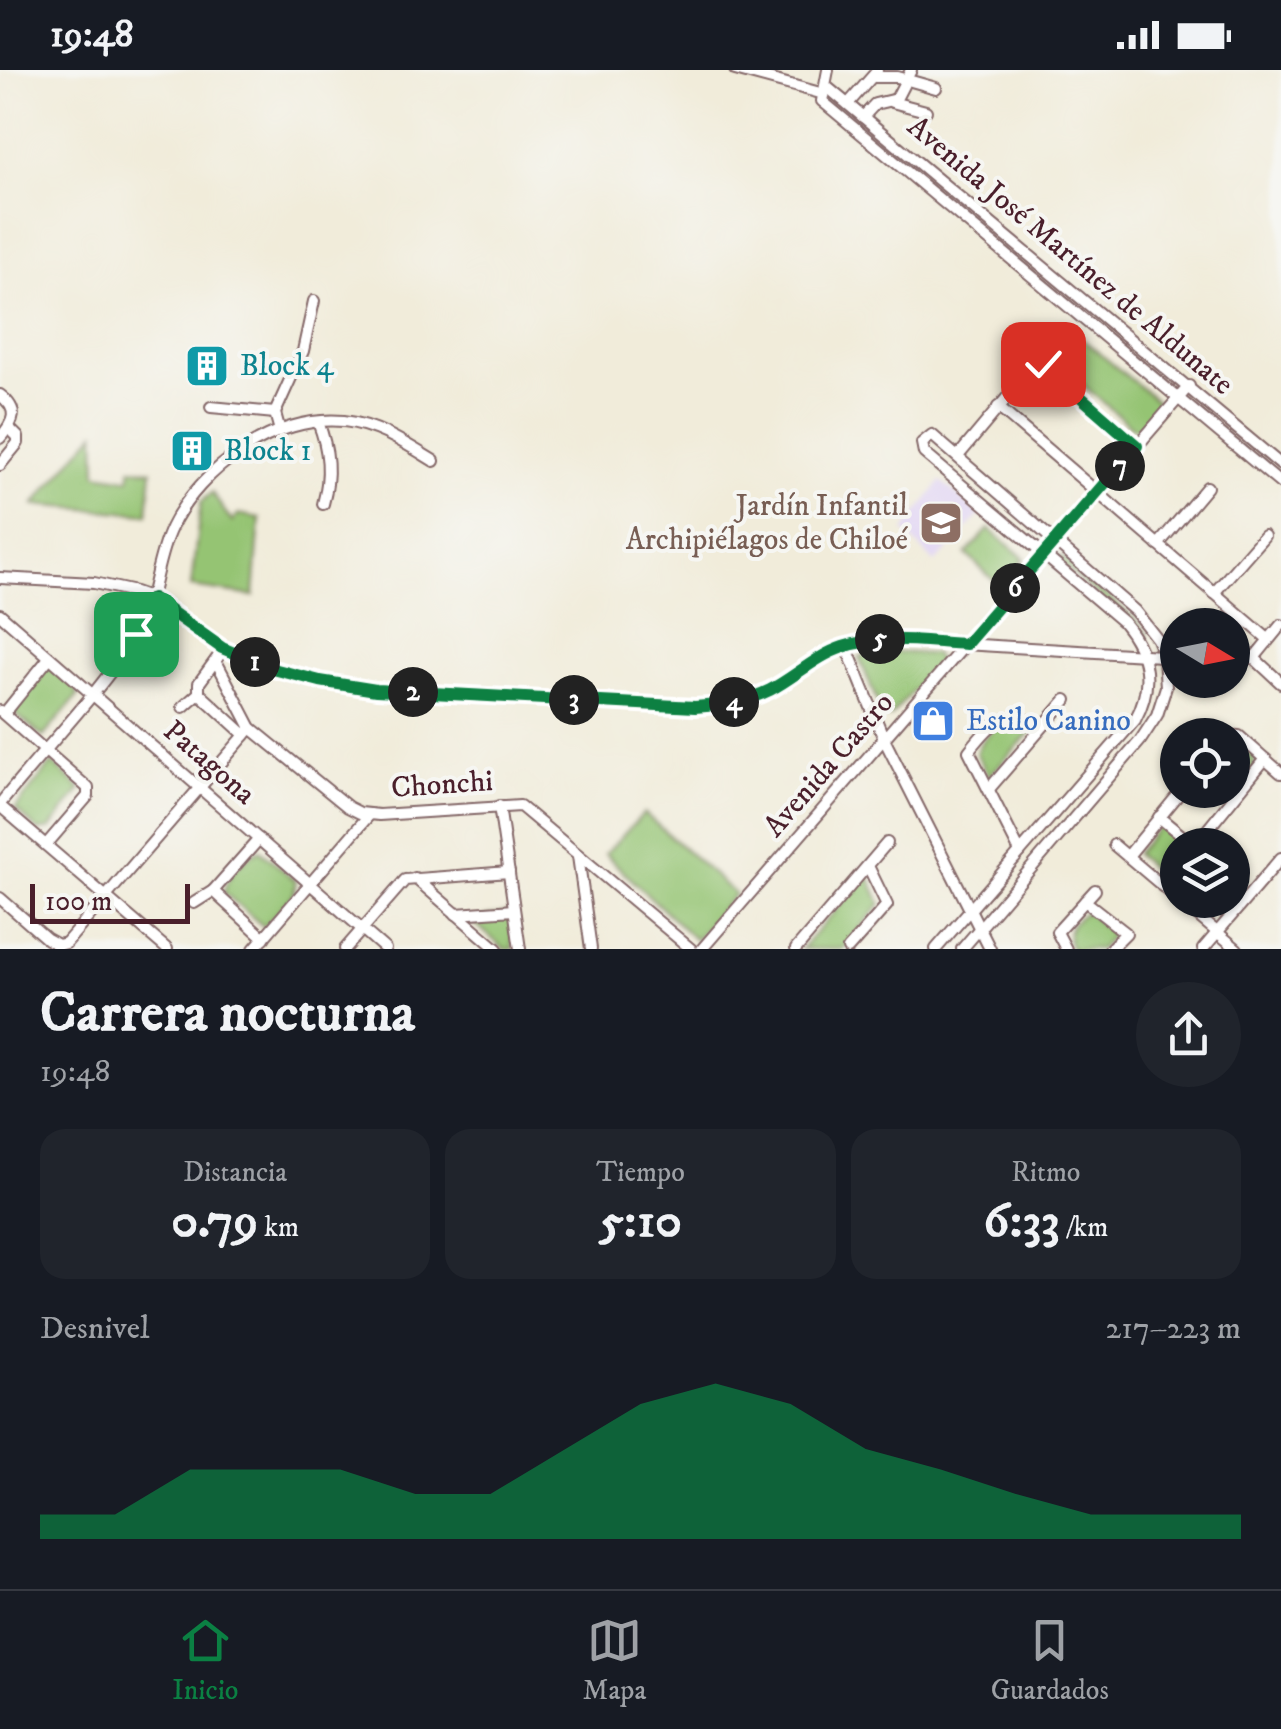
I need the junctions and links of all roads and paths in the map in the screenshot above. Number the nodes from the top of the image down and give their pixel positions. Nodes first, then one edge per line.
1 (735, 70) edge
2 (828, 70) edge
3 (877, 73) edge
4 (909, 75) edge
5 (936, 88) dead end
6 (824, 94) junction
7 (890, 102) junction
8 (848, 104) junction
9 (926, 111) dead end
10 (863, 116) junction
11 (314, 301) dead end
12 (1189, 386) junction
13 (0, 395) edge
14 (1178, 399) junction
15 (211, 407) dead end
16 (998, 407) junction
17 (274, 414) junction
18 (318, 422) junction
19 (8, 428) junction
20 (280, 432) junction
21 (0, 438) edge
22 (1137, 446) junction
23 (959, 456) junction
24 (434, 461) dead end
25 (0, 465) edge
26 (1281, 465) edge
27 (1281, 484) edge
28 (1208, 487) dead end
29 (1097, 492) junction
30 (323, 504) dead end
31 (1264, 536) dead end
32 (1054, 542) junction
33 (1158, 545) junction
34 (1044, 554) junction
35 (0, 578) edge
36 (1214, 593) junction
37 (152, 598) junction
38 (0, 614) edge
39 (1281, 625) edge
40 (1268, 639) junction
41 (966, 644) junction
42 (846, 646) junction
43 (1160, 647) edge
44 (222, 648) junction
45 (1144, 654) junction
46 (1160, 656) edge
47 (1250, 657) edge
48 (1255, 657) junction
49 (50, 658) junction
50 (216, 660) junction
51 (1281, 683) edge
52 (199, 693) junction
53 (90, 694) junction
54 (1162, 698) edge
55 (1066, 700) dead end
56 (183, 707) dead end
57 (2, 712) edge
58 (1045, 724) junction
59 (248, 731) junction
60 (884, 739) junction
61 (1250, 746) edge
62 (44, 749) junction
63 (1265, 759) junction
64 (1281, 773) edge
65 (1250, 774) edge
66 (201, 788) junction
67 (989, 789) junction
68 (0, 805) edge
69 (500, 806) junction
70 (1167, 808) edge
71 (370, 814) junction
72 (1159, 817) junction
73 (1173, 828) edge
74 (258, 840) junction
75 (887, 844) dead end
76 (46, 845) junction
77 (1114, 845) dead end
78 (1020, 852) junction
79 (578, 855) junction
80 (1128, 856) junction
81 (1281, 858) edge
82 (868, 866) junction
83 (509, 872) junction
84 (415, 878) junction
85 (1160, 884) edge
86 (312, 885) junction
87 (1095, 890) dead end
88 (213, 891) junction
89 (0, 898) edge
90 (105, 898) junction
91 (1085, 902) junction
92 (194, 903) dead end
93 (971, 909) junction
94 (514, 910) junction
95 (456, 914) junction
96 (1200, 918) edge
97 (362, 929) junction
98 (980, 929) junction
99 (1217, 932) junction
100 (264, 938) junction
101 (168, 949) edge
102 (254, 949) edge
103 (345, 949) edge
104 (385, 949) edge
105 (497, 949) edge
106 (520, 949) edge
107 (591, 949) edge
108 (691, 949) edge
109 (702, 949) edge
110 (796, 949) edge
111 (848, 949) edge
112 (936, 949) edge
113 (962, 949) edge
114 (990, 949) edge
115 (1066, 949) edge
116 (1110, 949) edge
117 (1203, 949) edge
118 (1237, 949) edge

1 - 6 street
2 - 6 street
3 - 4 street
3 - 8 street
4 - 5 street
4 - 7 street
6 - 8 street, Avenida José Martínez de Aldunate
6 - 14 street, Avenida José Martínez de Aldunate
7 - 9 street
7 - 10 street
8 - 10 street, Avenida José Martínez de Aldunate
10 - 12 street, Avenida José Martínez de Aldunate
11 - 17 street
12 - 14 street, Avenida Castro
12 - 26 street, Avenida José Martínez de Aldunate
13 - 19 street
14 - 22 street, Avenida Castro
14 - 27 street, Avenida José Martínez de Aldunate
15 - 17 street
16 - 22 street
16 - 23 street
16 - 29 street
17 - 20 street
18 - 20 street
18 - 24 street
18 - 30 street
19 - 21 street
19 - 25 street
20 - 37 street
22 - 29 street, Avenida Castro
23 - 32 street
23 - 34 street
28 - 33 street
29 - 32 street, Avenida Castro
29 - 33 street
31 - 36 street
32 - 34 street, Avenida Castro
32 - 43 street
33 - 36 street
34 - 41 street, Avenida Castro
34 - 45 street
35 - 37 street
36 - 40 street
37 - 44 street
37 - 53 street
38 - 49 street, Patagona
39 - 40 street
40 - 48 street
41 - 42 street
41 - 45 street
41 - 60 street, Avenida Castro
42 - 44 street
42 - 60 street
44 - 50 street
45 - 46 street
45 - 78 street
47 - 48 street
48 - 51 street
49 - 53 street, Patagona
49 - 57 street
50 - 52 street
50 - 59 street, Chonchi
52 - 56 street
52 - 59 street
53 - 62 street
53 - 66 street, Patagona
54 - 98 street
55 - 58 street
57 - 62 street
58 - 67 street
58 - 67 street
59 - 66 street
59 - 71 street, Chonchi
60 - 93 street
60 - 109 street, Avenida Castro
61 - 63 street
62 - 68 street
62 - 76 street
63 - 64 street
63 - 65 street
66 - 74 street, Patagona
66 - 90 street
67 - 78 street
68 - 76 street
69 - 71 street, Chonchi
69 - 79 street, Chonchi
69 - 83 street
70 - 72 street
71 - 86 street
72 - 73 street
72 - 80 street
74 - 86 street, Patagona
74 - 88 street
75 - 82 street
76 - 90 street
77 - 80 street
78 - 93 street
79 - 107 street
79 - 108 street, Chonchi
80 - 85 street
81 - 99 street
82 - 110 street
82 - 111 street
83 - 84 street
83 - 94 street
84 - 95 street
84 - 97 street
86 - 97 street, Patagona
86 - 100 street
87 - 91 street
88 - 92 street
88 - 100 street
89 - 90 street
90 - 101 street
91 - 115 street
91 - 116 street
93 - 98 street
93 - 112 street
94 - 95 street
94 - 106 street
95 - 105 street
96 - 99 street
97 - 103 street
97 - 104 street, Patagona
98 - 113 street
98 - 114 street
99 - 117 street
99 - 118 street
100 - 102 street

